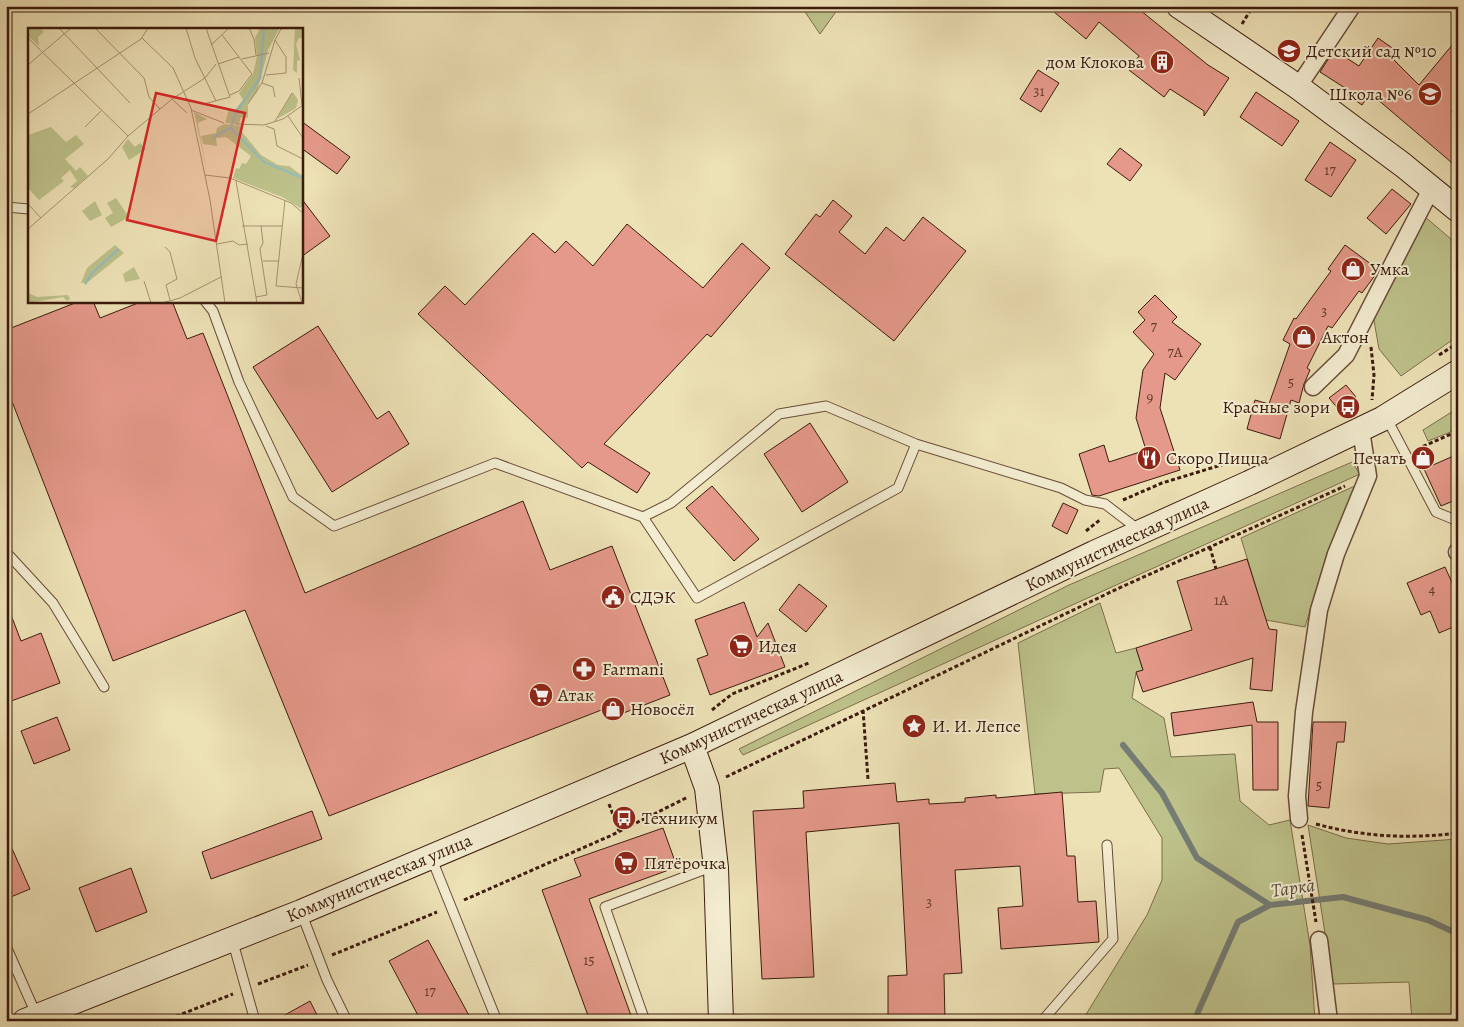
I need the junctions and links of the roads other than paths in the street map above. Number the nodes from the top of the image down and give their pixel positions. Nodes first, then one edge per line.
1 (1179, 6) edge
2 (1352, 6) edge
3 (1298, 87) junction
4 (1433, 189) junction
5 (6, 207) edge
6 (28, 209) edge
7 (1458, 210) edge
8 (206, 302) edge
9 (1458, 372) edge
10 (1313, 387) dead end
11 (1386, 417) junction
12 (1361, 430) junction
13 (916, 444) junction
14 (643, 517) junction
15 (1458, 521) edge
16 (1141, 531) junction
17 (6, 552) edge
18 (104, 687) dead end
19 (692, 746) junction
20 (1299, 819) road end
21 (1107, 845) dead end
22 (431, 857) junction
23 (716, 868) junction
24 (301, 912) junction
25 (232, 939) junction
26 (1319, 940) road end
27 (6, 946) edge
28 (31, 1018) edge
29 (721, 1020) edge
30 (255, 1021) edge
31 (347, 1021) edge
32 (497, 1021) edge
33 (645, 1021) edge
34 (753, 1021) edge
35 (1042, 1021) edge
36 (1329, 1021) edge

1 - 3 main road
2 - 3 street
3 - 4 main road
4 - 7 main road
4 - 10 street
5 - 6 lane
8 - 14 lane
9 - 11 main road, Коммунистическая улица
11 - 12 main road, Коммунистическая улица
11 - 15 lane
12 - 16 main road, Коммунистическая улица
12 - 20 street
13 - 14 lane
13 - 14 lane
13 - 16 lane
16 - 19 main road, Коммунистическая улица
17 - 18 lane
19 - 22 main road, Коммунистическая улица
19 - 23 main road
21 - 35 lane
22 - 24 main road, Коммунистическая улица
22 - 32 lane
23 - 29 main road
23 - 33 lane
24 - 25 main road, Коммунистическая улица
24 - 31 lane
25 - 28 main road, Коммунистическая улица
25 - 30 lane
26 - 36 street
27 - 28 lane
29 - 34 lane

